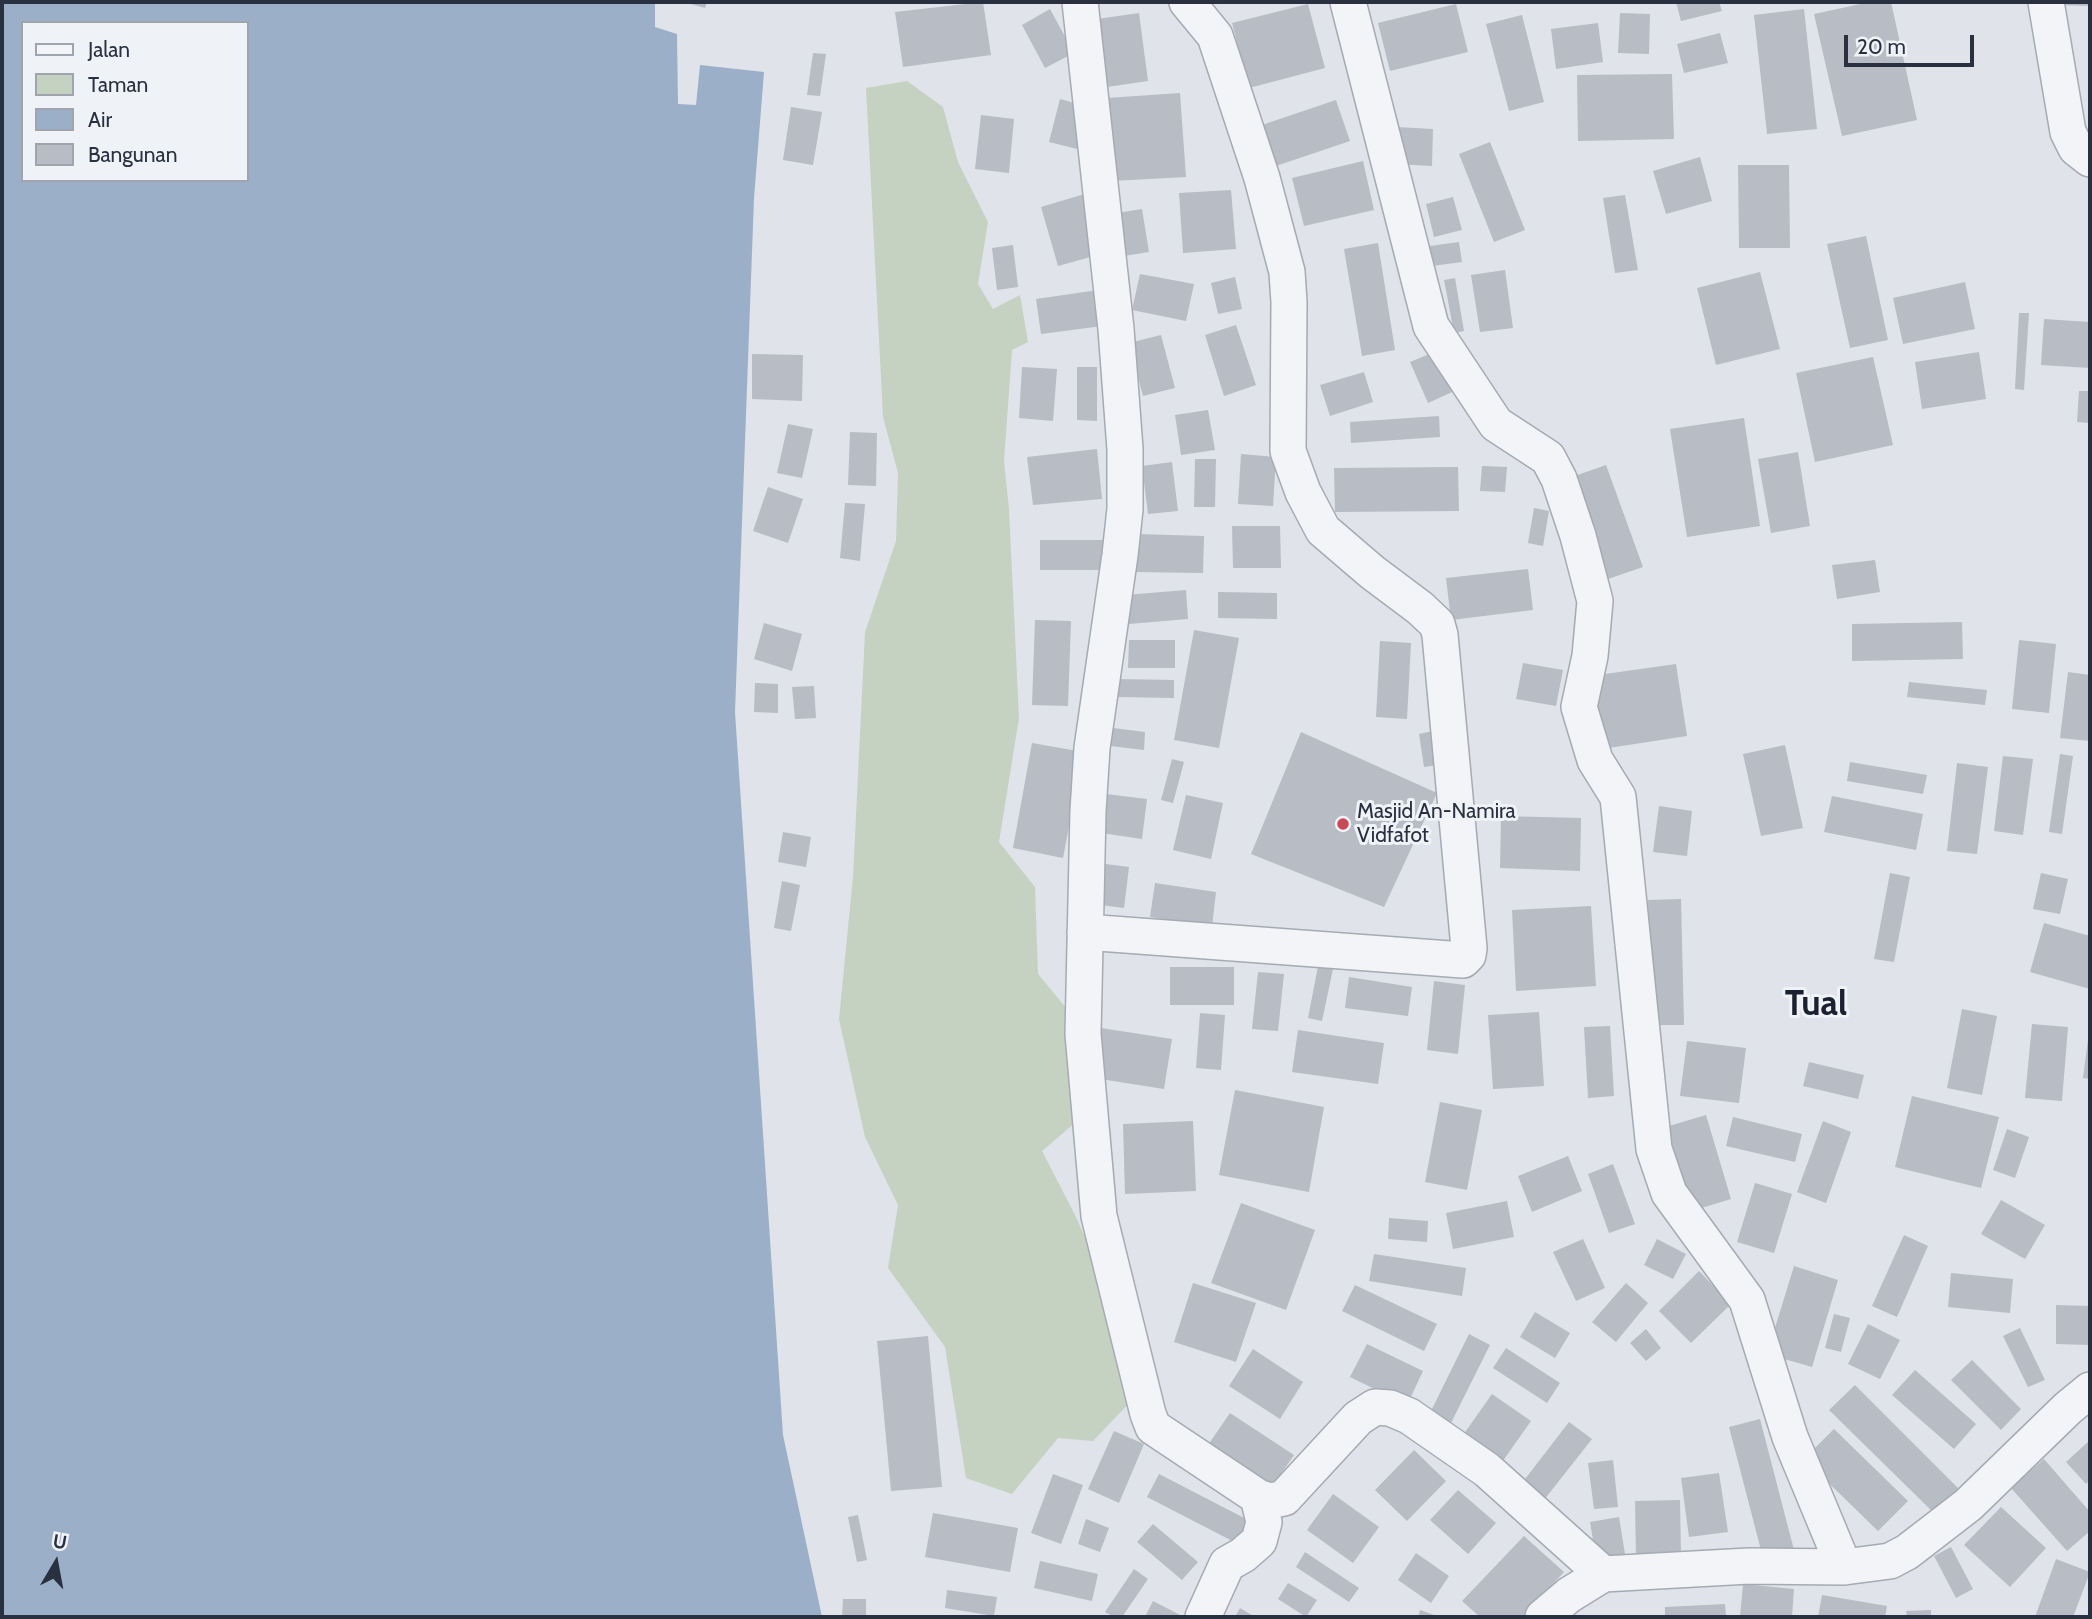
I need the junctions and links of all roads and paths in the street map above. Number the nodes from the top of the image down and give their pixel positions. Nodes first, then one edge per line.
1 (1080, 2) edge
2 (1187, 2) edge
3 (1348, 2) edge
4 (2046, 2) edge
5 (2090, 159) edge
6 (1084, 932) junction
7 (2090, 1390) edge
8 (1258, 1497) junction
9 (1844, 1567) junction
10 (1603, 1574) junction
11 (1203, 1617) edge
12 (1543, 1617) edge

1 - 6 street
2 - 6 street
3 - 9 street
4 - 5 street
6 - 8 street
7 - 9 street
8 - 10 street
8 - 11 street
9 - 10 street
10 - 12 street

